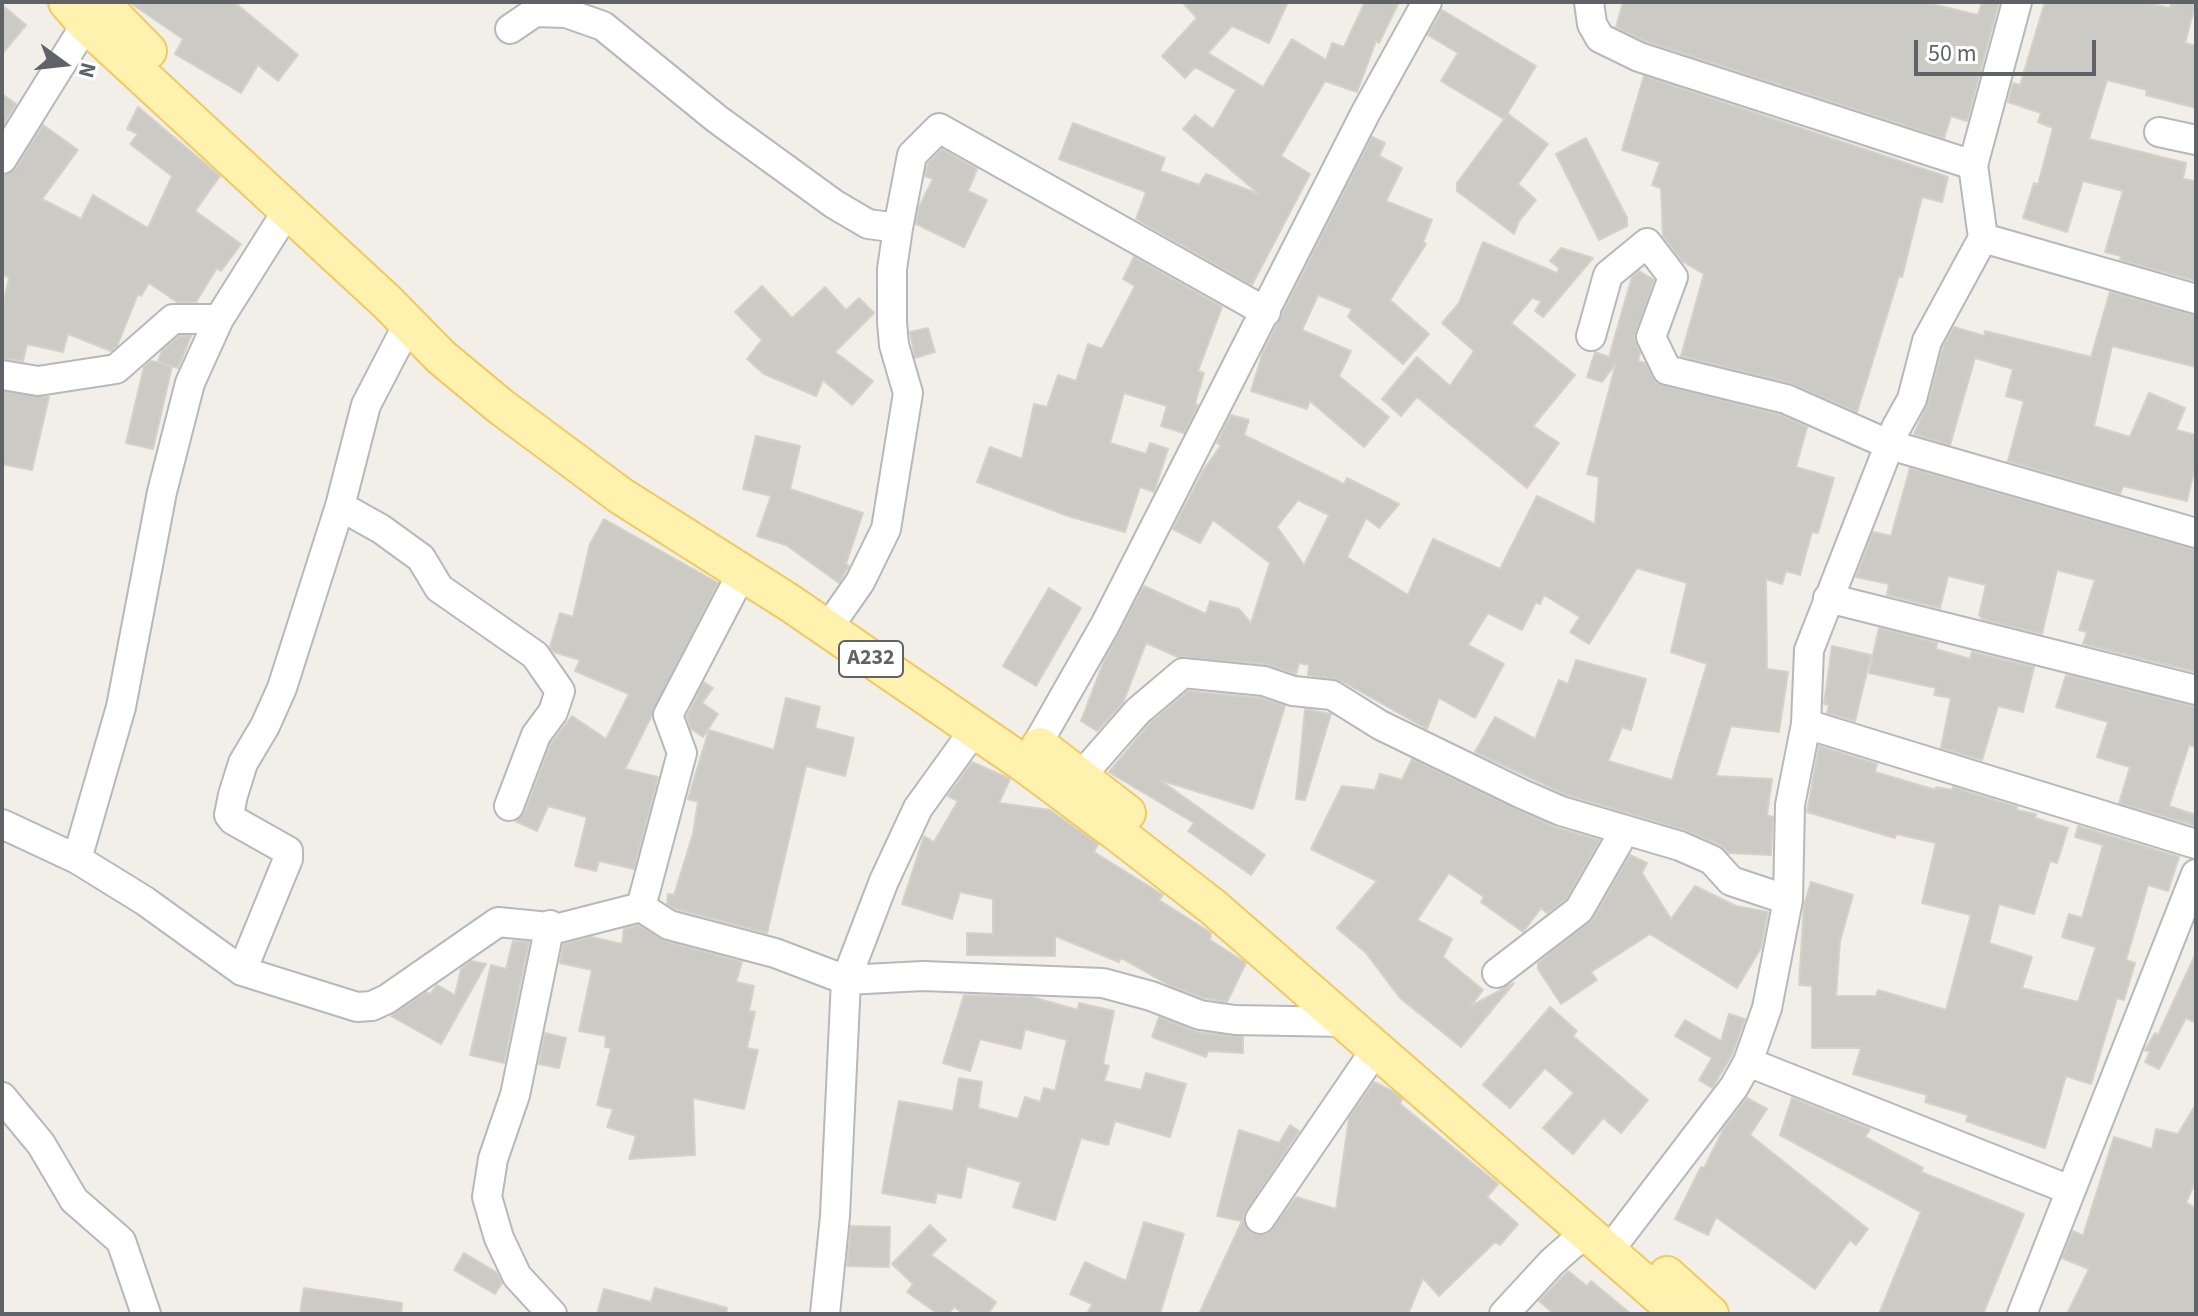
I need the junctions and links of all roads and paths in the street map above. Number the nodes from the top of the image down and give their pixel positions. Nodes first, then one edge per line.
1 (1427, 2) edge
2 (1589, 2) edge
3 (2017, 2) edge
4 (84, 9) edge
5 (510, 29) dead end
6 (2159, 132) dead end
7 (2196, 140) edge
8 (2, 159) edge
9 (1973, 165) junction
10 (287, 211) junction
11 (898, 228) junction
12 (1983, 238) junction
13 (2196, 299) edge
14 (1266, 312) junction
15 (219, 319) junction
16 (408, 324) junction
17 (1591, 336) dead end
18 (2, 375) edge
19 (1890, 445) junction
20 (340, 506) junction
21 (2196, 533) edge
22 (742, 573) junction
23 (1828, 598) junction
24 (839, 612) junction
25 (2196, 690) edge
26 (1806, 724) junction
27 (975, 729) junction
28 (1031, 754) junction
29 (1081, 776) junction
30 (509, 806) dead end
31 (1625, 830) junction
32 (5, 832) edge
33 (2196, 844) edge
34 (77, 859) junction
35 (2196, 874) edge
36 (1788, 900) junction
37 (641, 907) junction
38 (550, 925) junction
39 (242, 971) junction
40 (1497, 973) dead end
41 (846, 980) junction
42 (1345, 1022) junction
43 (1376, 1049) junction
44 (1748, 1062) junction
45 (2, 1097) edge
46 (2070, 1190) junction
47 (1260, 1219) dead end
48 (1585, 1233) junction
49 (1621, 1235) junction
50 (146, 1314) edge
51 (552, 1314) edge
52 (825, 1314) edge
53 (1504, 1314) edge
54 (1680, 1314) edge
55 (1710, 1314) edge
56 (2022, 1314) edge

1 - 14 street
2 - 9 street
3 - 9 street
4 - 8 street
4 - 10 main road, A232
4 - 24 main road, A232
5 - 11 street
6 - 7 street
9 - 12 street
10 - 15 street
10 - 16 main road, A232
11 - 14 street
11 - 24 street
12 - 13 street
12 - 19 street
14 - 28 street
15 - 18 street
15 - 34 street
16 - 20 street
16 - 22 main road, A232
17 - 19 street
19 - 21 street
19 - 23 street
20 - 30 street
20 - 39 street
22 - 27 main road, A232
22 - 37 street
23 - 25 street
23 - 26 street
24 - 28 main road, A232
26 - 33 street
26 - 36 street
27 - 28 main road, A232
27 - 41 street
28 - 29 main road, A232
28 - 42 main road, A232
29 - 31 street
29 - 49 main road, A232
31 - 36 street
31 - 40 street
32 - 34 street
34 - 39 street
35 - 46 street
36 - 44 street
37 - 38 street
37 - 41 street
38 - 39 street
38 - 51 street
41 - 42 street
41 - 52 street
42 - 43 main road, A232
43 - 47 street
43 - 48 main road, A232
44 - 46 street
44 - 49 street
45 - 50 street
46 - 56 street
48 - 53 street
48 - 54 main road, A232
49 - 55 main road, A232

